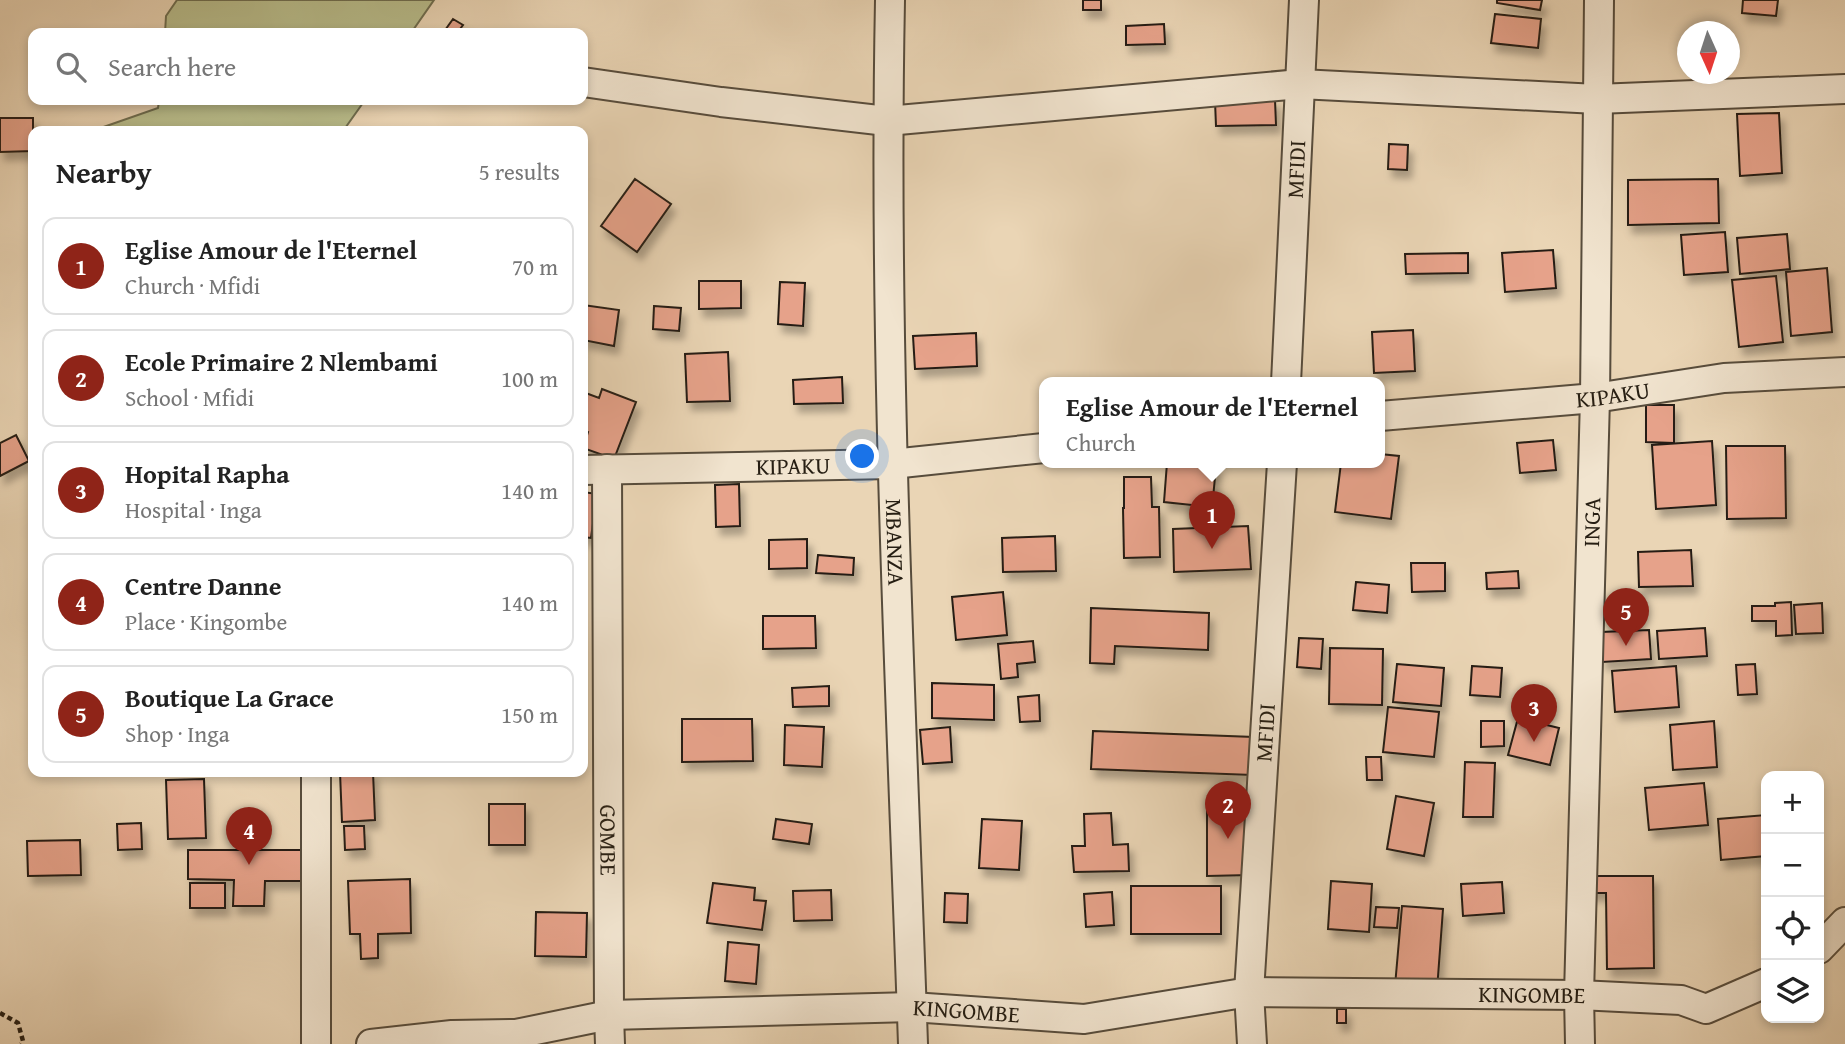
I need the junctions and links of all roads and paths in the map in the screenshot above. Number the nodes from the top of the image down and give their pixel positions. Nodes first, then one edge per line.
1 (890, 0) edge
2 (1304, 0) edge
3 (1599, 0) edge
4 (588, 83) edge
5 (1300, 84) junction
6 (1845, 89) edge
7 (1597, 99) junction
8 (887, 121) junction
9 (1845, 372) edge
10 (1286, 377) edge
11 (1595, 398) junction
12 (1385, 416) edge
13 (1039, 449) edge
14 (892, 464) junction
15 (1282, 468) edge
16 (595, 469) edge
17 (316, 777) edge
18 (1845, 922) edge
19 (1824, 943) edge
20 (1761, 985) edge
21 (1249, 992) junction
22 (1579, 995) junction
23 (912, 1007) junction
24 (0, 1013) edge
25 (609, 1015) junction
26 (21, 1044) edge
27 (316, 1044) edge
28 (371, 1044) edge
29 (610, 1044) edge
30 (913, 1044) edge
31 (1252, 1044) edge
32 (1580, 1044) edge

1 - 8 street, MBANZA
2 - 5 street, MFIDI
3 - 7 street, INGA
4 - 8 street
5 - 7 street
5 - 8 street
5 - 10 street, MFIDI
6 - 7 street
7 - 11 street, INGA
8 - 14 street, MBANZA
9 - 11 street, KIPAKU
11 - 12 street, KIPAKU
11 - 22 street, INGA
13 - 14 street, KIPAKU
14 - 16 street, KIPAKU
14 - 23 street, MBANZA
15 - 21 street, MFIDI
16 - 25 street, GOMBE
17 - 27 street
18 - 19 street
20 - 22 street, KINGOMBE
21 - 22 street, KINGOMBE
21 - 23 street, KINGOMBE
21 - 31 street, MFIDI
22 - 32 street, INGA
23 - 25 street, KINGOMBE
23 - 30 street, MBANZA
24 - 26 path
25 - 28 street, KINGOMBE
25 - 29 street, GOMBE

